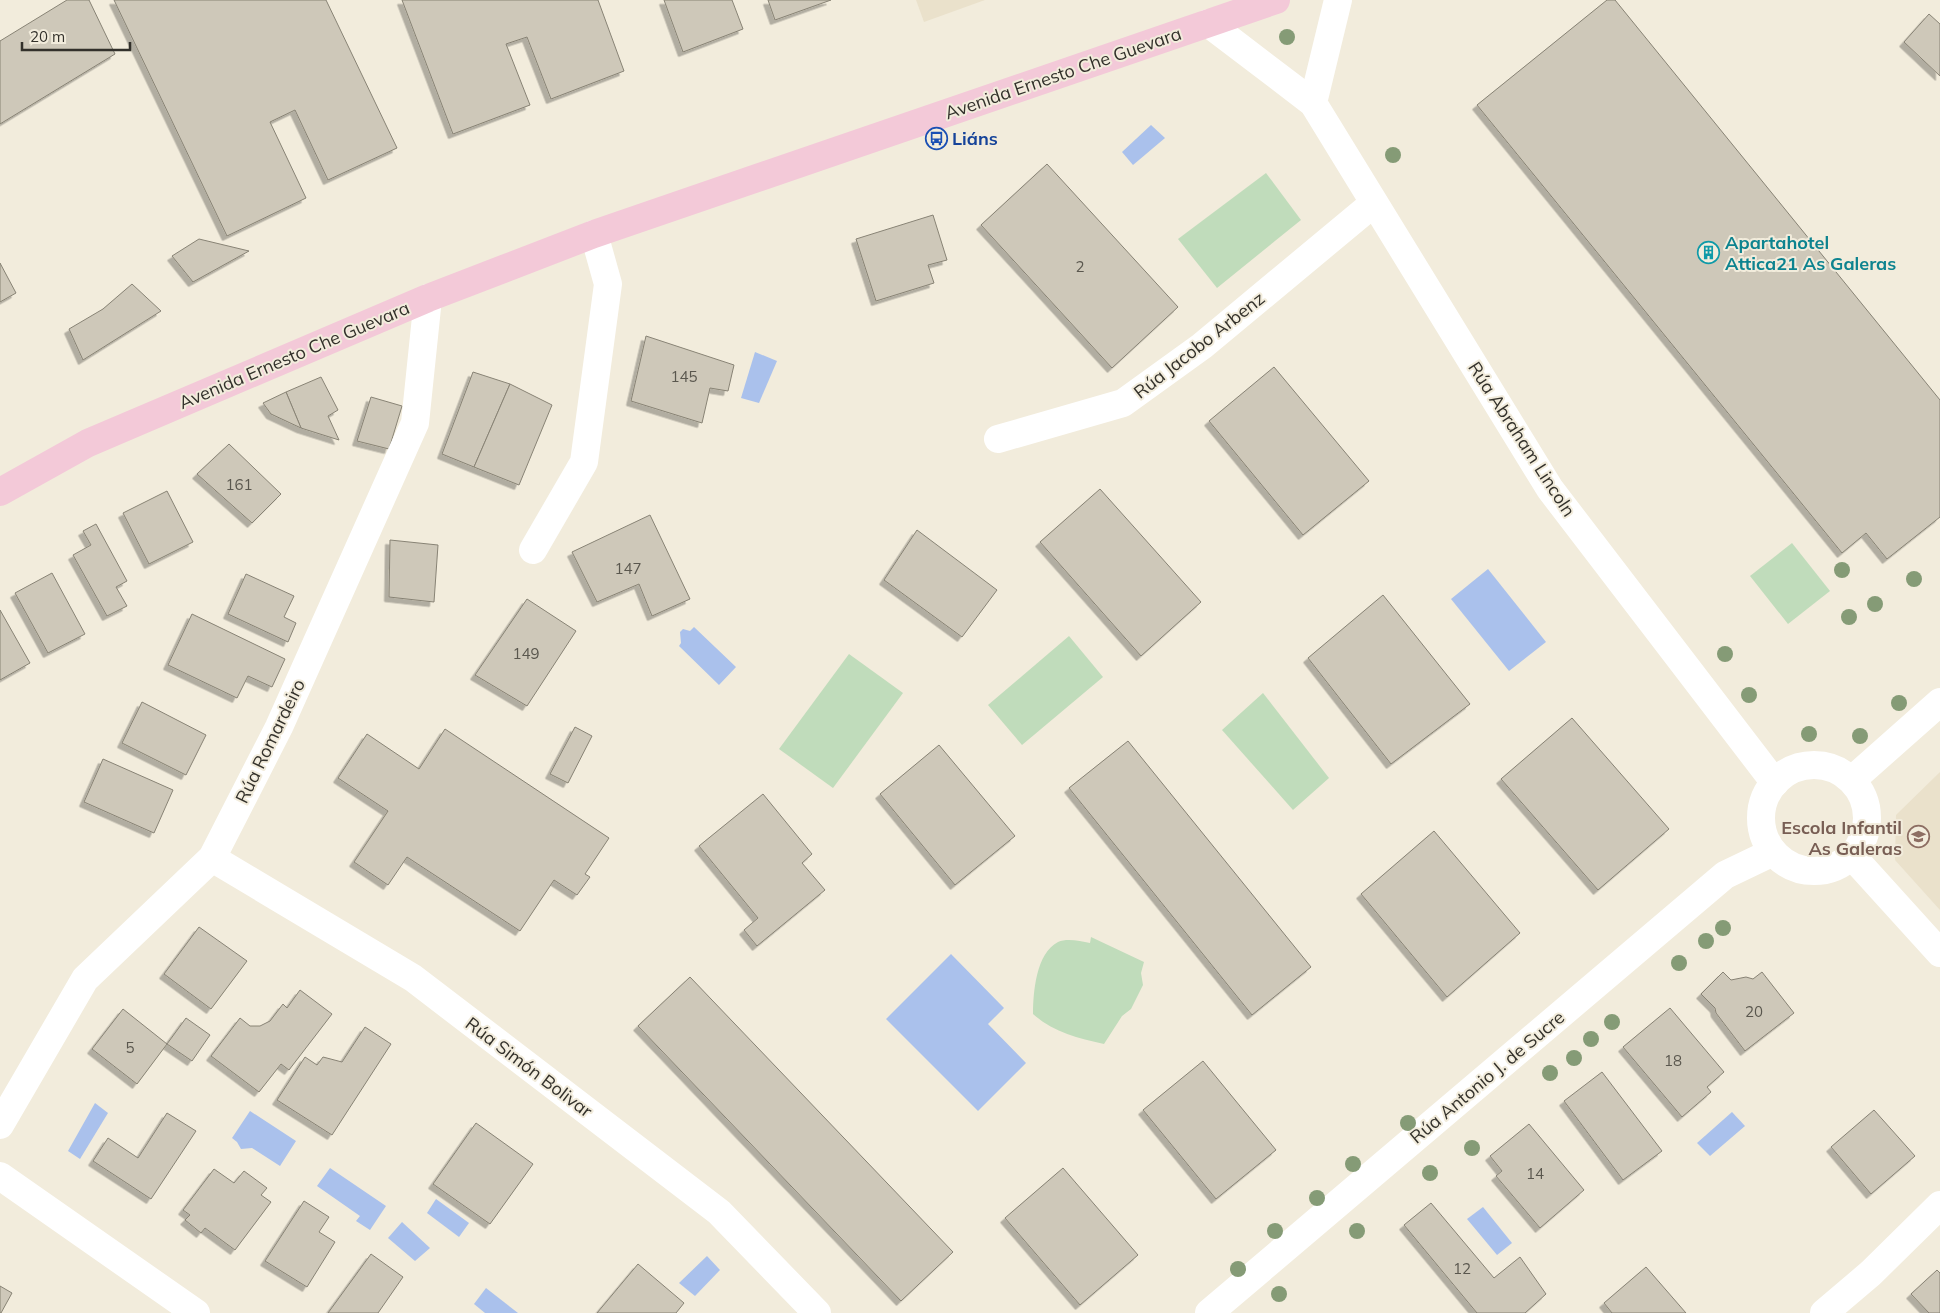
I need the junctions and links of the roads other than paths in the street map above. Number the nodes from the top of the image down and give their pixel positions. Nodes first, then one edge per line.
1 (1276, 0) edge
2 (1338, 0) edge
3 (1208, 23) junction
4 (1313, 103) junction
5 (1374, 203) junction
6 (594, 234) junction
7 (428, 298) junction
8 (998, 439) dead end
9 (0, 492) edge
10 (533, 550) dead end
11 (1940, 702) edge
12 (1852, 780) junction
13 (1774, 783) junction
14 (1773, 852) junction
15 (1852, 856) junction
16 (212, 858) junction
17 (1940, 952) edge
18 (0, 1125) edge
19 (0, 1176) edge
20 (1940, 1205) edge
21 (196, 1313) edge
22 (817, 1313) edge
23 (1209, 1313) edge
24 (1824, 1313) edge

1 - 3 main road, Avenida Ernesto Che Guevara
2 - 4 street
3 - 4 street, Rúa Abraham Lincoln
3 - 6 main road, Avenida Ernesto Che Guevara
4 - 5 street, Rúa Abraham Lincoln
5 - 8 street, Rúa Jacobo Arbenz
5 - 13 street, Rúa Abraham Lincoln
6 - 7 main road, Avenida Ernesto Che Guevara
6 - 10 street
7 - 9 main road, Avenida Ernesto Che Guevara
7 - 16 street, Rúa Romardeiro
11 - 12 street
12 - 13 street
12 - 15 street
13 - 14 street
14 - 15 street
14 - 23 street, Rúa Antonio J. de Sucre
15 - 17 street
16 - 18 street, Rúa Romardeiro
16 - 22 street, Rúa Simón Bolivar
19 - 21 street
20 - 24 street

